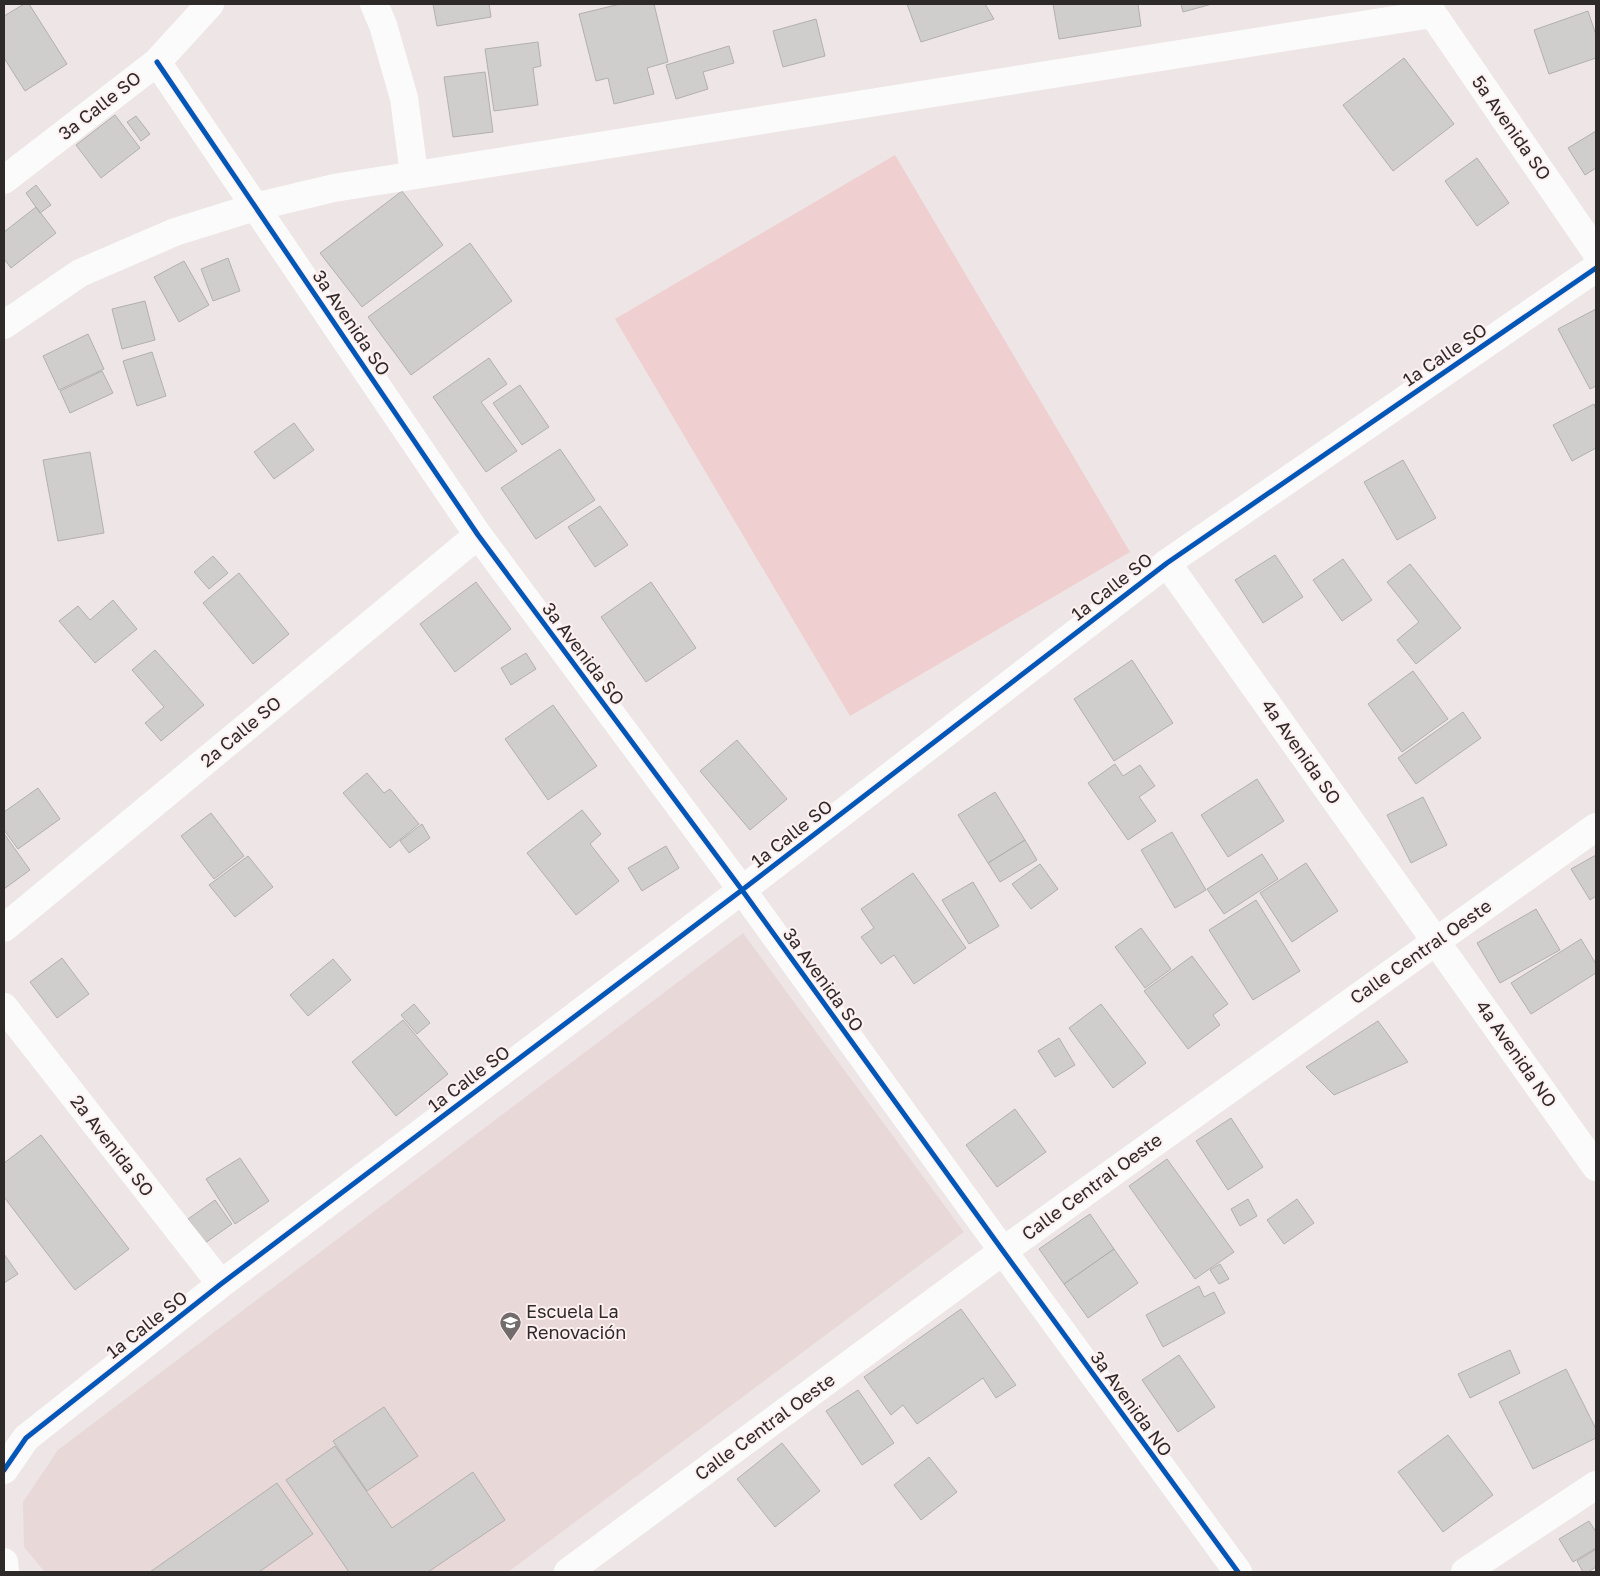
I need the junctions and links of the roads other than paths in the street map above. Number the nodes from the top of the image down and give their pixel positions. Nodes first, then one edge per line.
1 (210, 4) edge
2 (374, 4) edge
3 (1429, 9) edge
4 (157, 62) junction
5 (414, 174) junction
6 (4, 180) edge
7 (255, 207) junction
8 (1596, 252) edge
9 (1596, 268) edge
10 (4, 325) edge
11 (478, 535) junction
12 (1167, 563) junction
13 (1596, 827) edge
14 (742, 890) junction
15 (4, 928) edge
16 (1435, 941) junction
17 (4, 1007) edge
18 (1596, 1168) edge
19 (1003, 1251) junction
20 (221, 1284) junction
21 (4, 1470) edge
22 (1596, 1485) edge
23 (4, 1562) edge
24 (5, 1572) edge
25 (568, 1572) edge
26 (1238, 1572) edge
27 (1465, 1572) edge

1 - 4 street, 3a Calle SO
2 - 5 street
3 - 5 street
3 - 8 street, 5a Avenida SO
4 - 6 street, 3a Calle SO
4 - 7 street, 3a Avenida SO
5 - 7 street
7 - 10 street
7 - 11 street, 3a Avenida SO
9 - 12 street, 1a Calle SO
11 - 14 street, 3a Avenida SO
11 - 15 street, 2a Calle SO
12 - 14 street, 1a Calle SO
12 - 16 street, 4a Avenida SO
13 - 16 street, Calle Central Oeste
14 - 19 street, 3a Avenida SO
14 - 20 street, 1a Calle SO
16 - 18 street, 4a Avenida NO
16 - 19 street, Calle Central Oeste
17 - 20 street, 2a Avenida SO
19 - 25 street, Calle Central Oeste
19 - 26 street, 3a Avenida NO
20 - 21 street, 1a Calle SO
22 - 27 street
23 - 24 street

